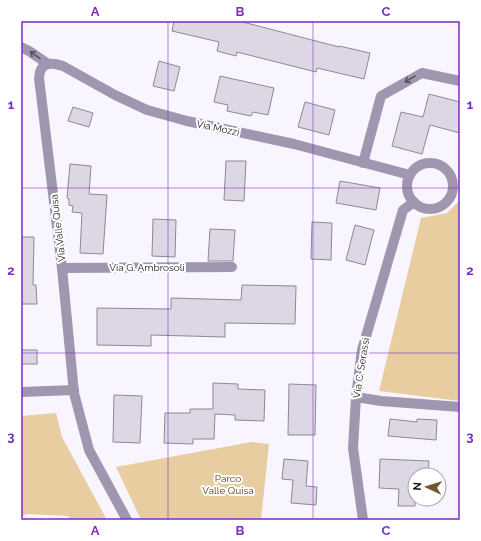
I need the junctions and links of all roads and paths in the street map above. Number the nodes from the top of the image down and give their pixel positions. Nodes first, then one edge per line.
1 (21, 47) edge
2 (45, 66) junction
3 (460, 81) edge
4 (364, 163) junction
5 (410, 175) junction
6 (456, 190) edge
7 (414, 202) junction
8 (232, 266) dead end
9 (62, 268) junction
10 (74, 390) junction
11 (21, 392) edge
12 (356, 397) junction
13 (460, 407) edge
14 (127, 520) edge
15 (363, 520) edge

2 -> 1 street, Via Mozzi
2 - 4 street, Via Mozzi
2 - 9 street, Via Valle Quisa
3 -> 4 street
4 - 5 street, Via Mozzi
5 - 6 street
5 - 7 street
6 - 7 street
7 - 12 street, Via C. Serassi
8 - 9 street, Via G. Ambrosoli
9 - 10 street, Via Valle Quisa
10 - 11 street
10 - 14 street, Via Valle Quisa
12 - 13 street
12 - 15 street, Via C. Serassi

